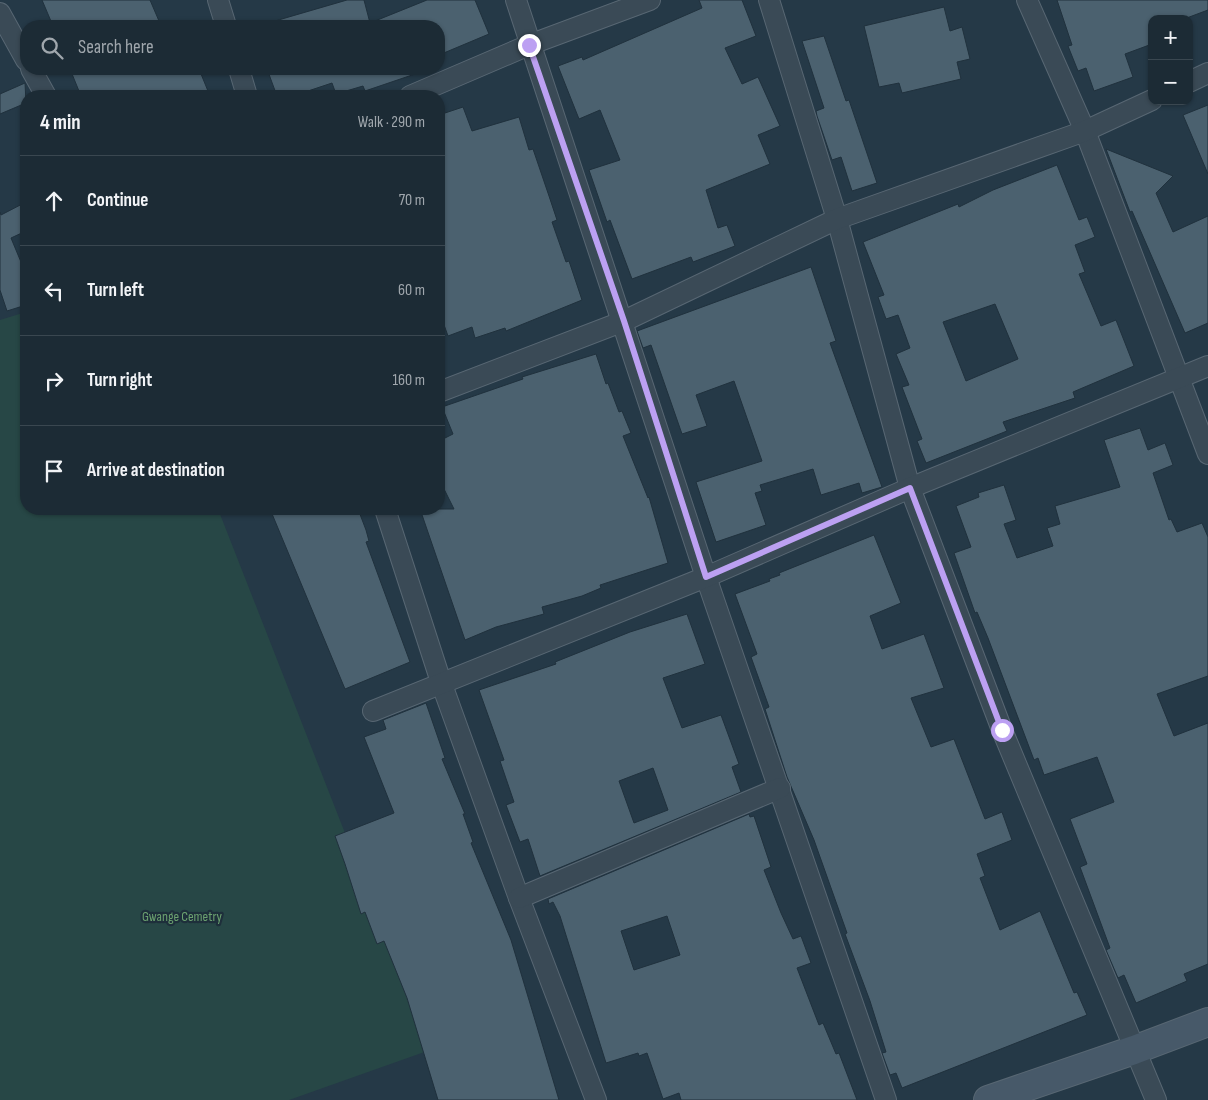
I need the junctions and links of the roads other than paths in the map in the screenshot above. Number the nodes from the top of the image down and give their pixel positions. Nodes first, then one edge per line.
1 (218, 0) edge
2 (516, 0) edge
3 (650, 0) edge
4 (769, 0) edge
5 (1027, 0) edge
6 (0, 13) edge
7 (224, 20) edge
8 (529, 45) junction
9 (20, 49) edge
10 (1208, 73) edge
11 (34, 75) edge
12 (241, 75) edge
13 (1193, 80) edge
14 (43, 90) edge
15 (245, 90) edge
16 (424, 90) edge
17 (1148, 102) edge
18 (1084, 131) junction
19 (837, 219) junction
20 (624, 321) junction
21 (1208, 366) edge
22 (1178, 378) junction
23 (445, 390) edge
24 (1208, 454) edge
25 (910, 488) junction
26 (387, 515) edge
27 (706, 577) junction
28 (441, 682) junction
29 (373, 712) dead end
30 (780, 788) junction
31 (518, 898) junction
32 (1208, 1022) edge
33 (1134, 1050) junction
34 (596, 1100) edge
35 (886, 1100) edge
36 (988, 1100) edge
37 (1156, 1100) edge

1 - 7 street
2 - 8 street
3 - 8 street
4 - 19 street
5 - 18 street
6 - 9 street
8 - 16 street
8 - 20 street
10 - 13 street
11 - 14 street
12 - 15 street
17 - 18 street
18 - 19 street
18 - 22 street
19 - 20 street
19 - 25 street
20 - 23 street
20 - 27 street
21 - 22 street
22 - 24 street
22 - 25 street
25 - 27 street
25 - 33 street
26 - 28 street
27 - 28 street
27 - 30 street
28 - 29 street
28 - 31 street
30 - 31 street
30 - 35 street
31 - 34 street
32 - 33 street
33 - 36 street
33 - 37 street

